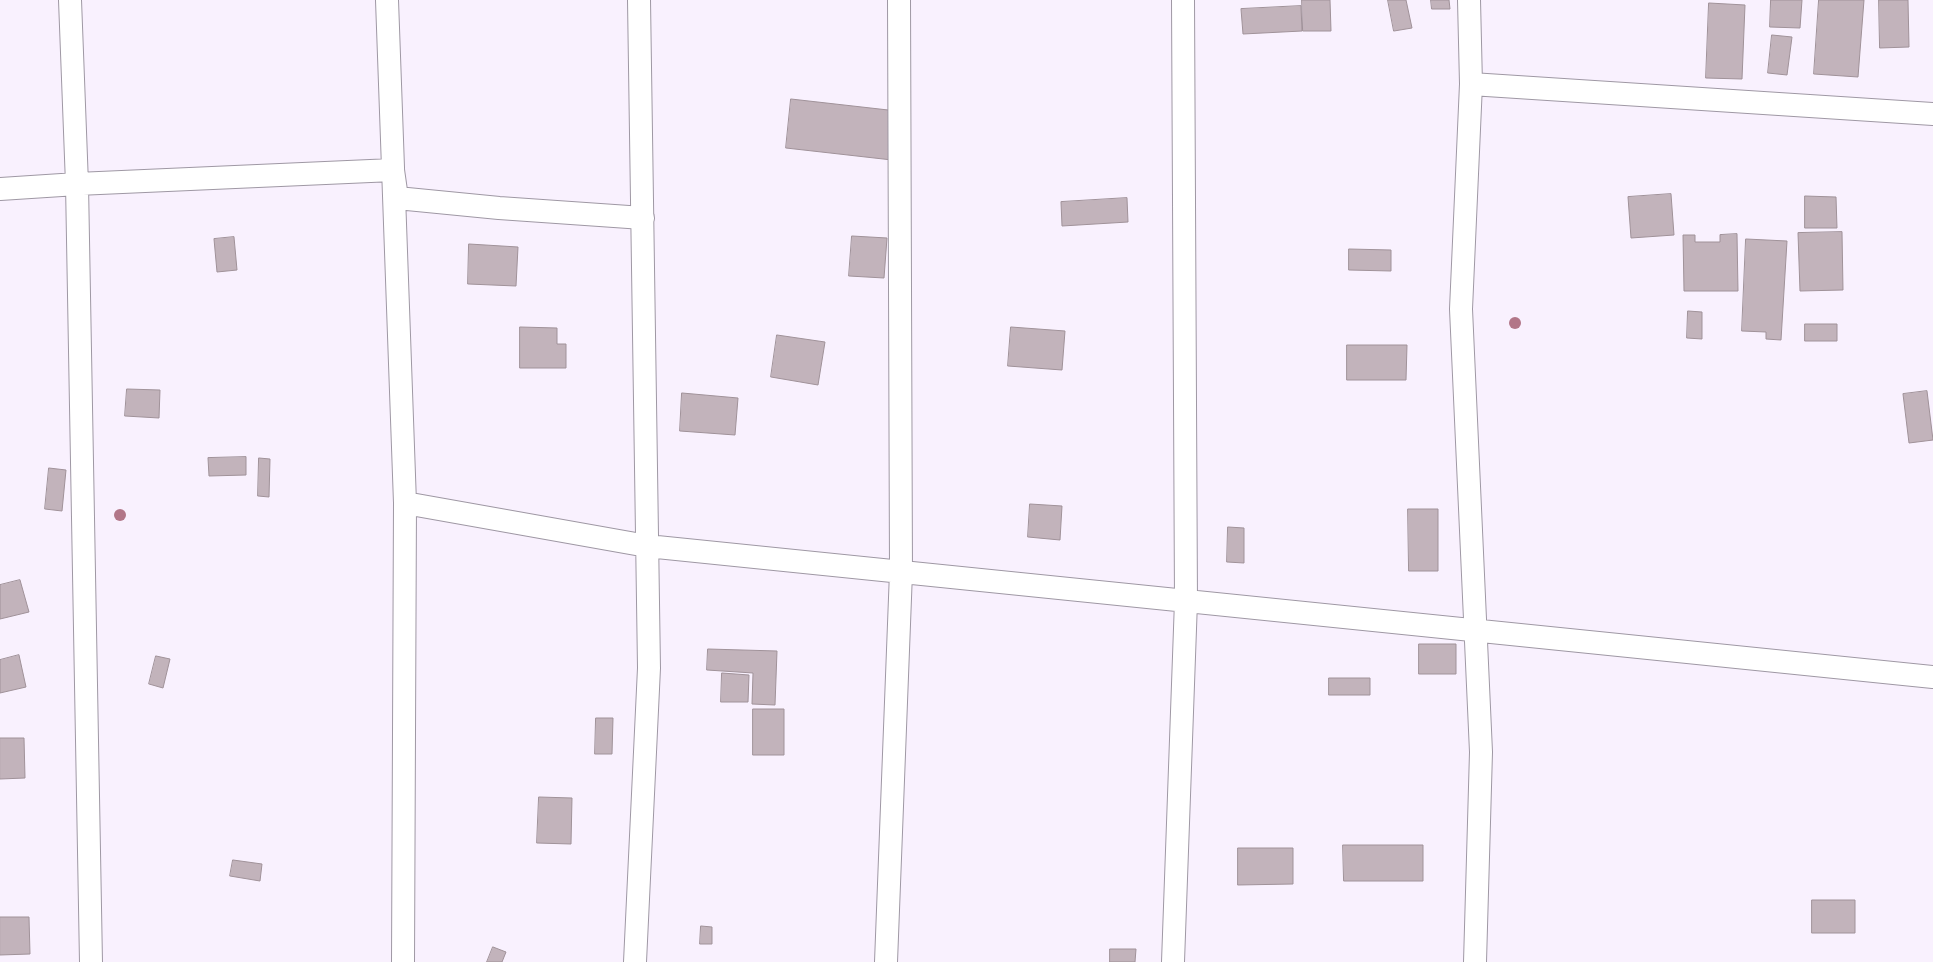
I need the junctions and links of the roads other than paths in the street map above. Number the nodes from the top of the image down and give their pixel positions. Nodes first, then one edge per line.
1 (70, 0) edge
2 (387, 0) edge
3 (640, 0) edge
4 (899, 0) edge
5 (1183, 0) edge
6 (1469, 0) edge
7 (1471, 84) junction
8 (1933, 114) edge
9 (393, 170) junction
10 (77, 184) junction
11 (0, 190) edge
12 (643, 218) junction
13 (405, 503) junction
14 (647, 546) junction
15 (901, 572) junction
16 (1186, 601) junction
17 (1475, 630) junction
18 (1933, 677) edge
19 (91, 962) edge
20 (404, 962) edge
21 (635, 962) edge
22 (886, 962) edge
23 (1173, 962) edge
24 (1475, 962) edge

1 - 10 street
2 - 9 street
3 - 12 street
4 - 15 street
5 - 16 street
6 - 7 street
7 - 8 street
7 - 17 street
9 - 10 street
9 - 12 street
9 - 13 street
10 - 11 street
10 - 19 street
12 - 14 street
13 - 14 street
13 - 20 street
14 - 15 street
14 - 21 street
15 - 16 street
15 - 22 street
16 - 17 street
16 - 23 street
17 - 18 street
17 - 24 street

